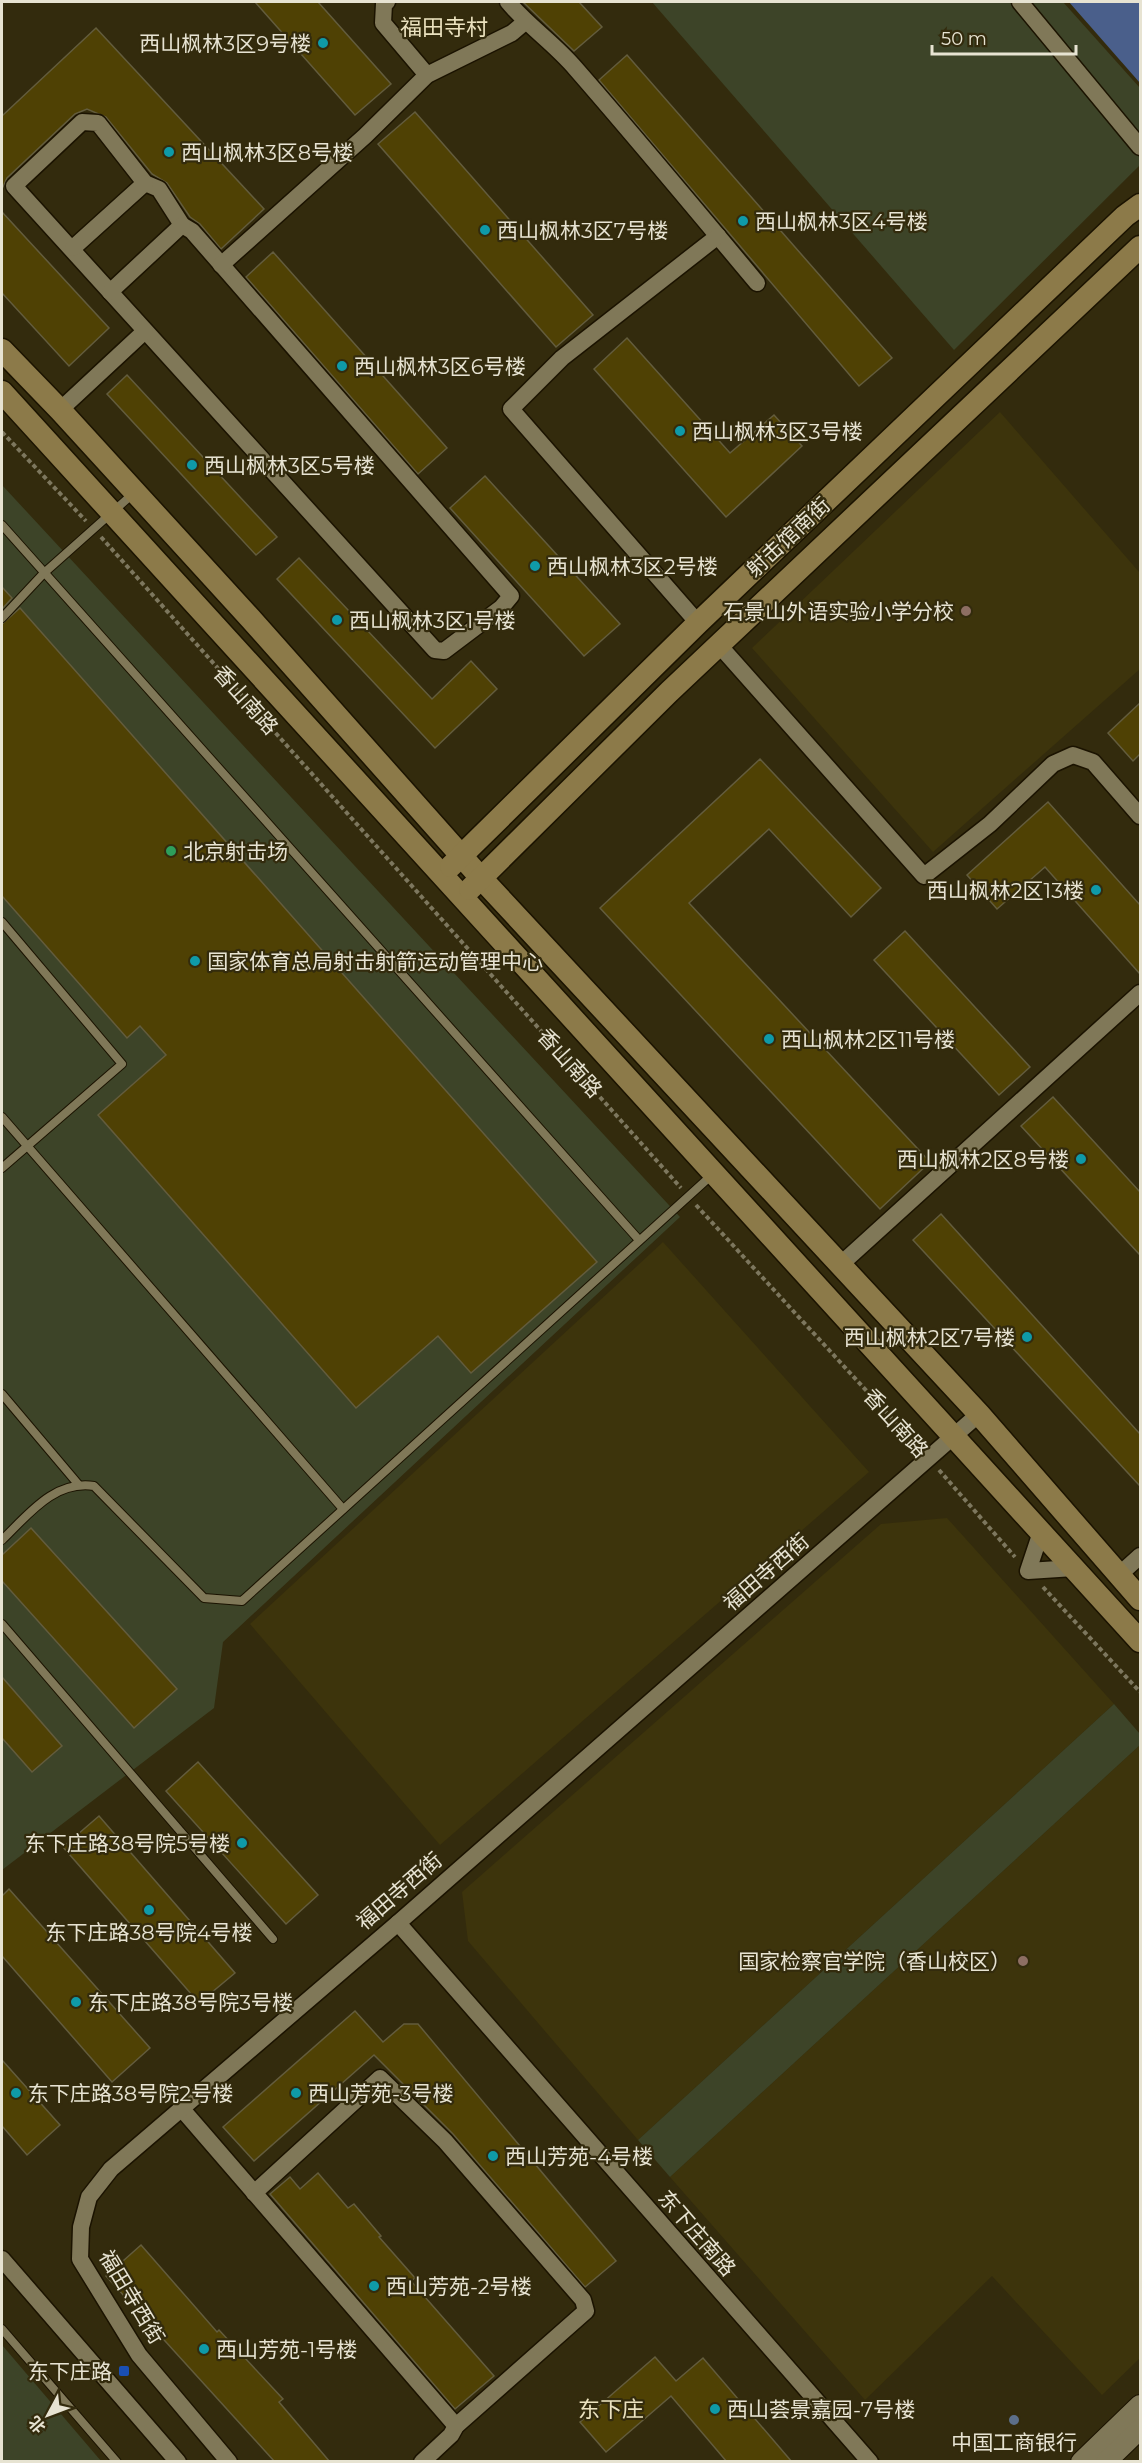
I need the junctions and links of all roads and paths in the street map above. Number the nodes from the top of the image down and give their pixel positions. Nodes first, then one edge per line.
1 (387, 2) edge
2 (508, 2) edge
3 (1020, 2) edge
4 (525, 22) junction
5 (427, 75) junction
6 (1140, 147) edge
7 (145, 183) junction
8 (1140, 205) edge
9 (182, 225) junction
10 (718, 236) junction
11 (1140, 247) edge
12 (73, 248) junction
13 (221, 265) junction
14 (757, 283) dead end
15 (110, 292) junction
16 (145, 331) junction
17 (2, 350) edge
18 (2, 392) edge
19 (60, 410) junction
20 (2, 432) edge
21 (135, 492) junction
22 (111, 513) junction
23 (2, 525) edge
24 (94, 530) junction
25 (44, 573) junction
26 (2, 618) edge
27 (698, 622) junction
28 (719, 645) junction
29 (1140, 816) edge
30 (462, 856) junction
31 (441, 876) junction
32 (481, 878) junction
33 (461, 897) junction
34 (2, 922) edge
35 (1140, 993) edge
36 (2, 1117) edge
37 (27, 1146) junction
38 (2, 1168) edge
39 (713, 1173) junction
40 (689, 1196) junction
41 (639, 1240) junction
42 (840, 1265) junction
43 (2, 1394) edge
44 (979, 1414) junction
45 (955, 1438) junction
46 (929, 1459) junction
47 (78, 1484) junction
48 (343, 1509) junction
49 (1041, 1532) junction
50 (2, 1540) edge
51 (1140, 1556) edge
52 (1074, 1568) junction
53 (1028, 1571) junction
54 (1119, 1575) junction
55 (1140, 1599) edge
56 (2, 1624) edge
57 (1140, 1641) edge
58 (1140, 1692) edge
59 (398, 1923) junction
60 (273, 1939) dead end
61 (181, 2108) junction
62 (254, 2193) junction
63 (2, 2259) edge
64 (2, 2329) edge
65 (1140, 2404) edge
66 (456, 2426) junction
67 (1140, 2429) edge
68 (117, 2462) edge
69 (178, 2462) edge
70 (229, 2462) edge
71 (422, 2462) edge
72 (870, 2462) edge
73 (1081, 2462) edge
74 (1106, 2462) edge

1 - 5 street
2 - 4 street
3 - 6 street
4 - 5 street
4 - 10 street
5 - 13 street
7 - 9 street
7 - 12 street
7 - 12 street
8 - 27 main road, 射击馆南街
9 - 13 street
9 - 15 street
10 - 14 street
10 - 27 street
11 - 28 main road, 射击馆南街
12 - 15 street
13 - 16 street
15 - 16 street
16 - 19 street
17 - 19 main road
18 - 22 main road, 香山南路
19 - 21 main road
20 - 24 path, 香山南路
21 - 22 lane
21 - 30 main road
22 - 24 lane
22 - 31 main road, 香山南路
23 - 25 lane
24 - 25 lane
24 - 40 path, 香山南路
25 - 26 lane
25 - 41 lane
27 - 30 main road, 射击馆南街
28 - 29 street
28 - 32 main road, 射击馆南街
30 - 31 main road, 射击馆南街
30 - 32 main road
31 - 33 main road, 香山南路
32 - 33 main road, 射击馆南街
32 - 42 main road
33 - 39 main road, 香山南路
34 - 37 lane
35 - 42 street
36 - 37 lane
37 - 38 lane
37 - 48 lane
39 - 40 lane
39 - 45 main road, 香山南路
40 - 41 lane
40 - 46 path, 香山南路
41 - 48 lane
42 - 44 main road
43 - 47 lane
44 - 45 street, 福田寺西街
44 - 54 main road
45 - 46 street, 福田寺西街
45 - 49 main road, 香山南路
46 - 53 path, 香山南路
46 - 59 street, 福田寺西街
47 - 48 lane
47 - 50 lane
49 - 52 main road, 香山南路
49 - 53 street
51 - 54 street
52 - 53 street
52 - 57 main road, 香山南路
53 - 58 path, 香山南路
54 - 55 main road
56 - 60 lane
59 - 61 street, 福田寺西街
59 - 72 street, 东下庄南路
61 - 62 street
61 - 70 street, 福田寺西街
62 - 66 street
62 - 66 street
63 - 69 street
64 - 68 lane
65 - 73 street
66 - 71 street
67 - 74 street

